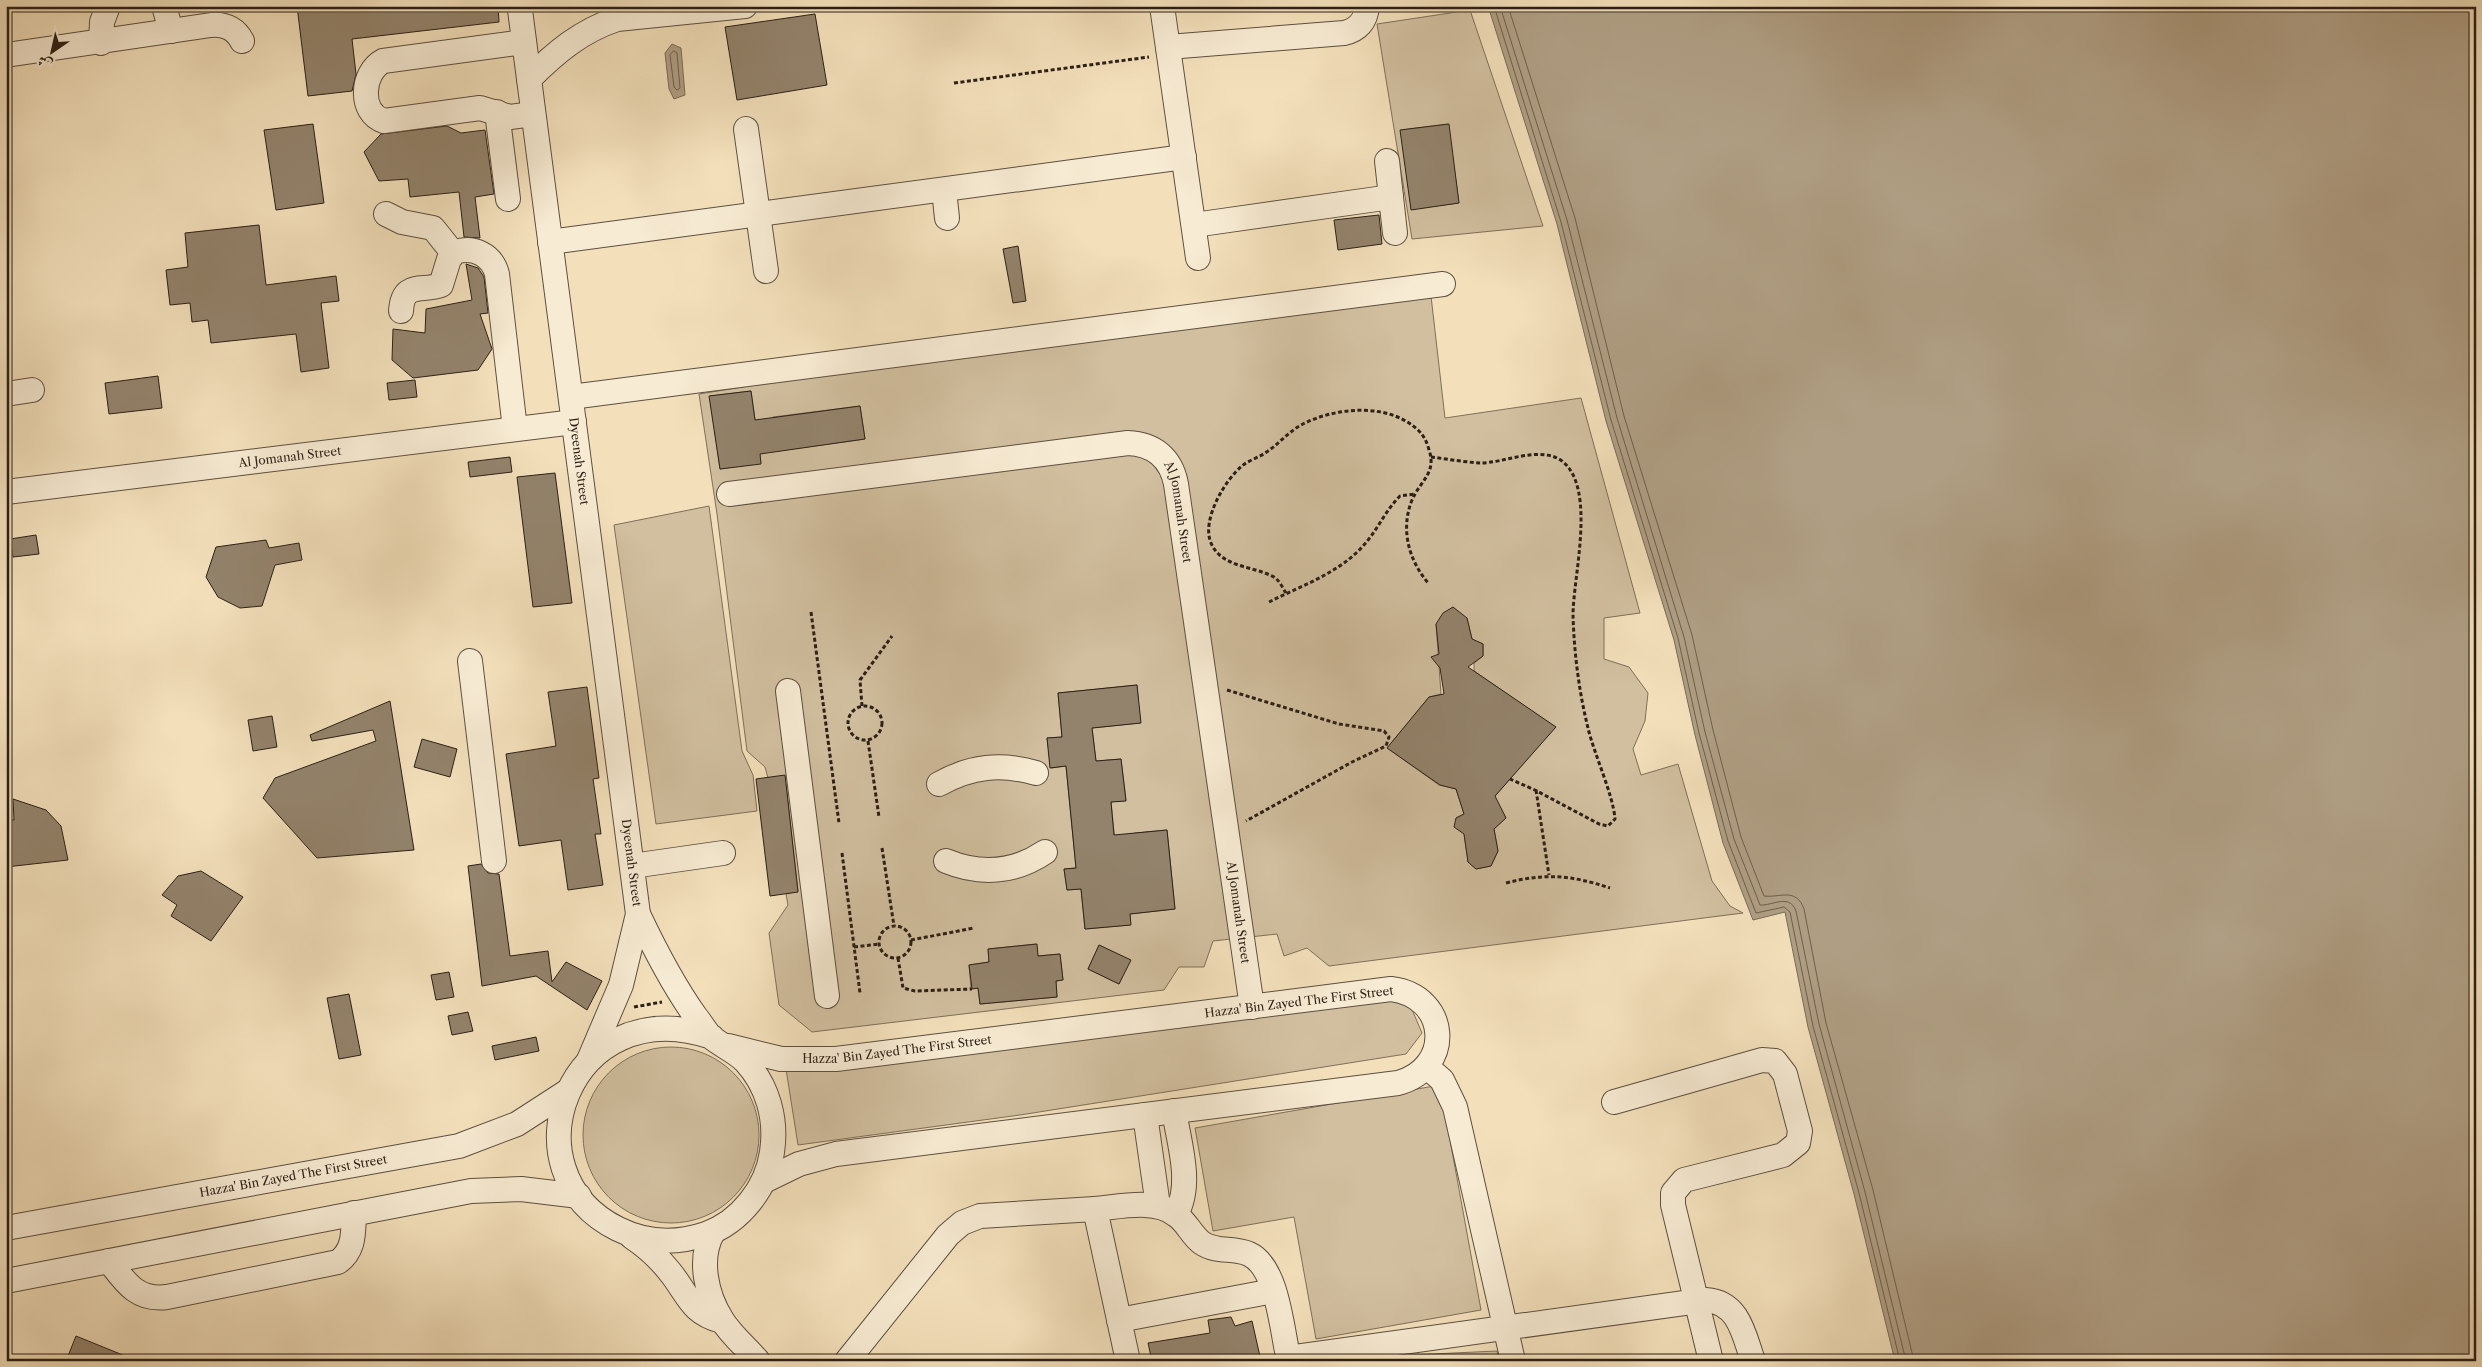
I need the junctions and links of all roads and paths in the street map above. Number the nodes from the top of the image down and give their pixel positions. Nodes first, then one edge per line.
1 (108, 6) edge
2 (164, 6) edge
3 (745, 6) edge
4 (1367, 6) edge
5 (1498, 6) edge
6 (1163, 7) edge
7 (520, 10) dead end
8 (1490, 11) dead end
9 (171, 31) junction
10 (242, 41) dead end
11 (524, 42) junction
12 (101, 43) junction
13 (1168, 51) junction
14 (6, 55) edge
15 (529, 79) junction
16 (954, 83) dead end
17 (497, 112) junction
18 (533, 114) junction
19 (746, 129) dead end
20 (1184, 157) junction
21 (1387, 161) dead end
22 (944, 190) junction
23 (1390, 197) junction
24 (508, 199) dead end
25 (386, 214) dead end
26 (758, 214) junction
27 (947, 218) dead end
28 (1194, 225) junction
29 (1395, 233) dead end
30 (550, 242) junction
31 (453, 253) junction
32 (1198, 258) dead end
33 (766, 271) dead end
34 (1443, 284) dead end
35 (401, 310) dead end
36 (32, 390) dead end
37 (6, 394) edge
38 (570, 397) junction
39 (574, 422) junction
40 (515, 430) junction
41 (1431, 457) junction
42 (6, 492) edge
43 (729, 494) dead end
44 (1415, 494) junction
45 (1429, 584) dead end
46 (1286, 593) junction
47 (1269, 602) dead end
48 (811, 612) dead end
49 (892, 636) dead end
50 (470, 661) dead end
51 (1205, 683) junction
52 (788, 690) dead end
53 (862, 706) junction
54 (868, 740) junction
55 (1036, 773) dead end
56 (1510, 779) dead end
57 (939, 784) dead end
58 (1536, 790) junction
59 (879, 817) dead end
60 (839, 823) dead end
61 (1226, 832) junction
62 (882, 848) dead end
63 (1045, 852) dead end
64 (723, 853) dead end
65 (842, 853) dead end
66 (494, 861) dead end
67 (946, 861) dead end
68 (632, 866) junction
69 (1549, 875) junction
70 (1506, 883) dead end
71 (1610, 888) dead end
72 (638, 914) junction
73 (894, 926) junction
74 (974, 928) dead end
75 (911, 940) junction
76 (879, 944) junction
77 (854, 947) junction
78 (898, 958) junction
79 (972, 989) dead end
80 (860, 993) dead end
81 (682, 996) junction
82 (827, 996) dead end
83 (1252, 1007) junction
84 (613, 1008) junction
85 (720, 1042) junction
86 (589, 1060) junction
87 (1427, 1067) junction
88 (568, 1091) junction
89 (1614, 1102) dead end
90 (1174, 1111) junction
91 (1145, 1115) junction
92 (764, 1181) junction
93 (579, 1196) junction
94 (1095, 1209) junction
95 (1167, 1210) junction
96 (354, 1213) junction
97 (6, 1228) edge
98 (713, 1232) junction
99 (630, 1235) junction
100 (109, 1261) junction
101 (707, 1279) junction
102 (6, 1281) edge
103 (682, 1290) junction
104 (1274, 1291) junction
105 (1696, 1302) junction
106 (1119, 1320) junction
107 (722, 1321) junction
108 (1506, 1329) junction
109 (1365, 1354) edge
110 (1288, 1360) edge
111 (758, 1361) edge
112 (847, 1361) edge
113 (1128, 1361) edge
114 (1514, 1361) edge
115 (1711, 1361) edge
116 (1753, 1361) edge

1 - 12 street
2 - 9 street
3 - 15 street
4 - 13 street
5 - 8 path
6 - 13 street
7 - 11 street, Dyeenah Street
9 - 10 street
9 - 12 street
11 - 15 street, Dyeenah Street
11 - 17 street
12 - 14 street
13 - 16 path
13 - 20 street
15 - 18 street, Dyeenah Street
17 - 18 street
17 - 24 street
18 - 30 street, Dyeenah Street
19 - 26 street
20 - 22 street
20 - 28 street
21 - 23 street
22 - 26 street
22 - 27 street
23 - 28 street
23 - 29 street
25 - 31 street
26 - 30 street
26 - 33 street
28 - 32 street
30 - 38 street, Dyeenah Street
31 - 35 street
31 - 40 street
34 - 38 street
36 - 37 street
38 - 39 street, Dyeenah Street
39 - 40 street, Al Jomanah Street
39 - 68 street, Dyeenah Street
40 - 42 street, Al Jomanah Street
41 - 44 path
41 - 46 path
41 - 58 path
43 - 51 street, Al Jomanah Street
44 - 45 path
44 - 46 path
46 - 47 path
48 - 60 path
49 - 53 path
50 - 66 street
51 - 61 street, Al Jomanah Street
51 - 61 path
52 - 82 street
53 - 54 path
53 - 54 path
54 - 59 path
55 - 57 street
56 - 58 path
58 - 69 path
61 - 83 street, Al Jomanah Street
62 - 73 path
63 - 67 street
64 - 68 street
65 - 77 path
68 - 72 street, Dyeenah Street
69 - 70 path
69 - 71 path
72 - 81 street, Dyeenah Street
72 - 84 street, Dyeenah Street
73 - 75 path
73 - 76 path
74 - 75 path
75 - 78 path
76 - 77 path
76 - 78 path
77 - 80 path
78 - 79 path
81 - 84 path
81 - 85 street, Dyeenah Street
83 - 85 street, Hazza' Bin Zayed The First Street
83 - 87 street, Hazza' Bin Zayed The First Street
84 - 86 street, Dyeenah Street
85 - 86 street, Hazza' Bin Zayed The First Street
85 - 92 street, Dyeenah Street
86 - 88 street
87 - 90 street
87 - 108 street
88 - 93 street
88 - 97 street, Hazza' Bin Zayed The First Street
89 - 105 street
90 - 91 street
90 - 95 street
91 - 92 street
91 - 95 street
92 - 98 street
93 - 96 street
93 - 99 street
94 - 95 street
94 - 106 street
94 - 112 street
95 - 104 street
96 - 100 street
96 - 100 street
98 - 99 street
98 - 101 street
99 - 103 street
100 - 102 street
101 - 103 street
101 - 107 street
103 - 107 street
104 - 106 street
104 - 110 street
105 - 108 street
105 - 115 street
105 - 116 street
106 - 113 street
107 - 111 street
108 - 109 street
108 - 114 street
109 - 110 street

